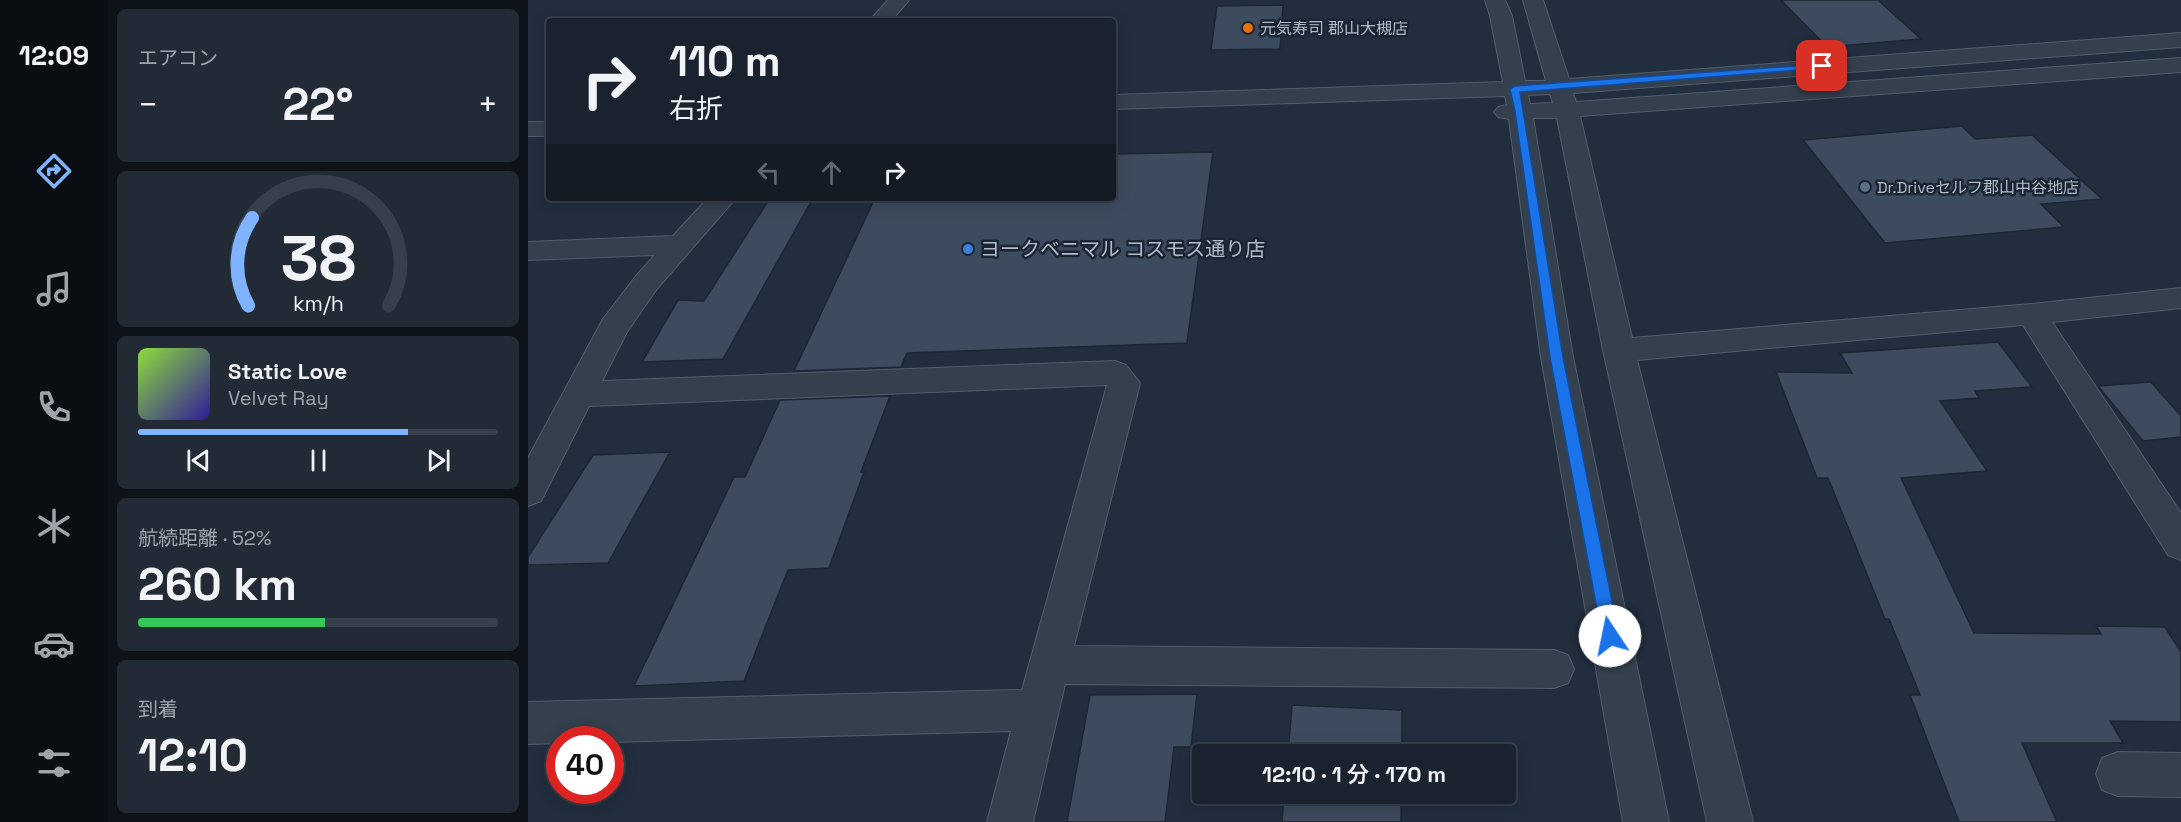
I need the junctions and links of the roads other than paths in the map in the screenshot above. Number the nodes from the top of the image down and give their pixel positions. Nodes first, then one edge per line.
1 (899, 0) edge
2 (1495, 0) edge
3 (1533, 0) edge
4 (883, 18) edge
5 (2181, 40) edge
6 (2181, 65) edge
7 (1563, 99) junction
8 (1518, 100) junction
9 (1116, 102) edge
10 (1485, 113) dead end
11 (1248, 120) dead end
12 (1116, 121) edge
13 (528, 129) edge
14 (546, 129) edge
15 (720, 201) edge
16 (679, 245) junction
17 (528, 251) edge
18 (2181, 298) edge
19 (2031, 314) junction
20 (1619, 350) junction
21 (577, 394) junction
22 (531, 480) edge
23 (2181, 544) edge
24 (1049, 665) junction
25 (1554, 669) dead end
26 (1037, 710) junction
27 (528, 723) edge
28 (2118, 774) dead end
29 (2181, 775) edge
30 (1010, 822) edge
31 (1646, 822) edge
32 (1730, 822) edge

1 - 4 street
2 - 8 street
3 - 7 street
5 - 7 street
6 - 7 street
7 - 8 street
7 - 20 street
8 - 9 street
8 - 10 street
8 - 31 street
11 - 12 street
13 - 14 street
15 - 16 street
16 - 17 street
16 - 21 street
18 - 19 street
19 - 20 street
19 - 23 street
20 - 32 street
21 - 22 street
21 - 24 street
24 - 25 street
24 - 26 street
26 - 27 street
26 - 30 street
28 - 29 street

